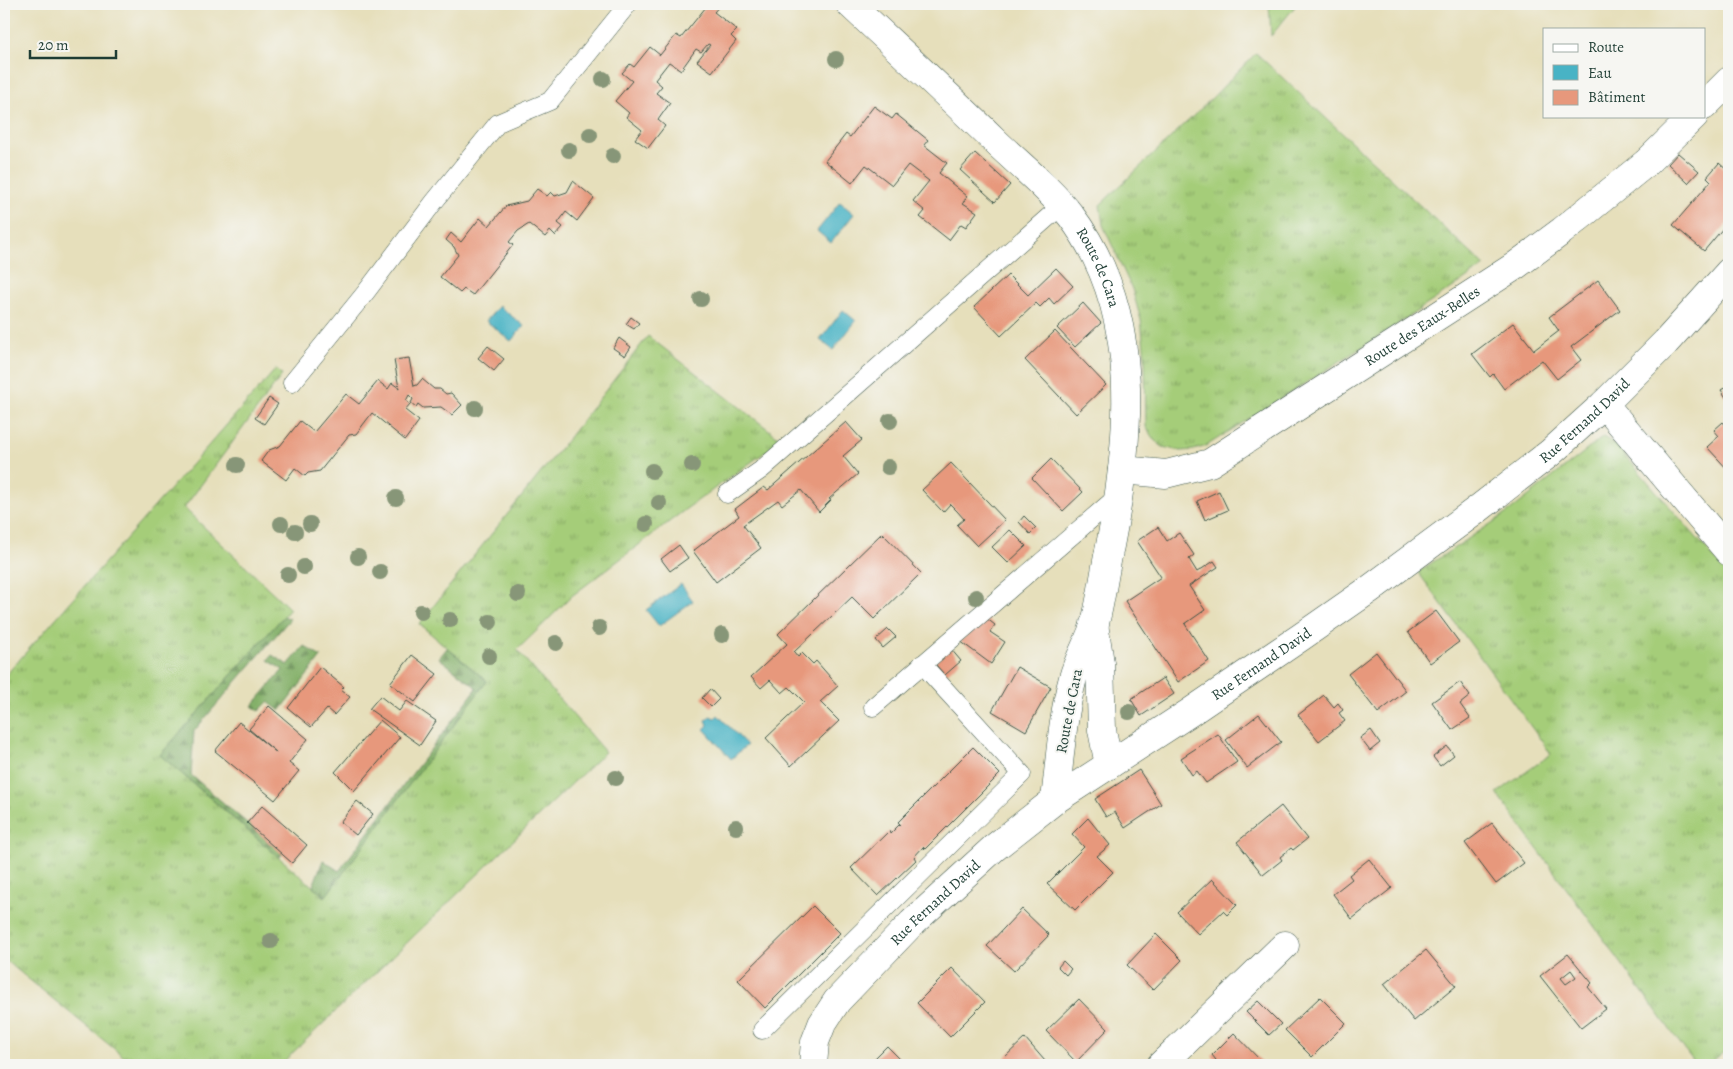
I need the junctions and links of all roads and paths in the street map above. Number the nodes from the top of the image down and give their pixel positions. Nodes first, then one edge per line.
1 (628, 4) edge
2 (850, 4) edge
3 (1729, 81) edge
4 (1706, 104) edge
5 (1692, 118) edge
6 (1061, 206) junction
7 (1729, 272) edge
8 (292, 383) dead end
9 (1604, 404) junction
10 (1120, 482) junction
11 (727, 494) dead end
12 (1729, 552) edge
13 (1094, 624) junction
14 (922, 664) junction
15 (873, 707) dead end
16 (1109, 765) junction
17 (1054, 800) junction
18 (1285, 944) dead end
19 (762, 1030) dead end
20 (814, 1065) edge
21 (1160, 1065) edge

1 - 8 lane
2 - 6 street, Route de Cara
3 - 4 street
5 - 10 street, Route des Eaux-Belles
6 - 10 street, Route de Cara
6 - 11 lane
7 - 9 street, Rue Fernand David
9 - 12 street
9 - 16 street, Rue Fernand David
10 - 13 street, Route de Cara
10 - 14 lane
13 - 16 street, Route de Cara
13 - 17 street, Route de Cara
14 - 15 lane
14 - 19 lane
16 - 17 street, Rue Fernand David
17 - 20 street, Rue Fernand David
18 - 21 street

